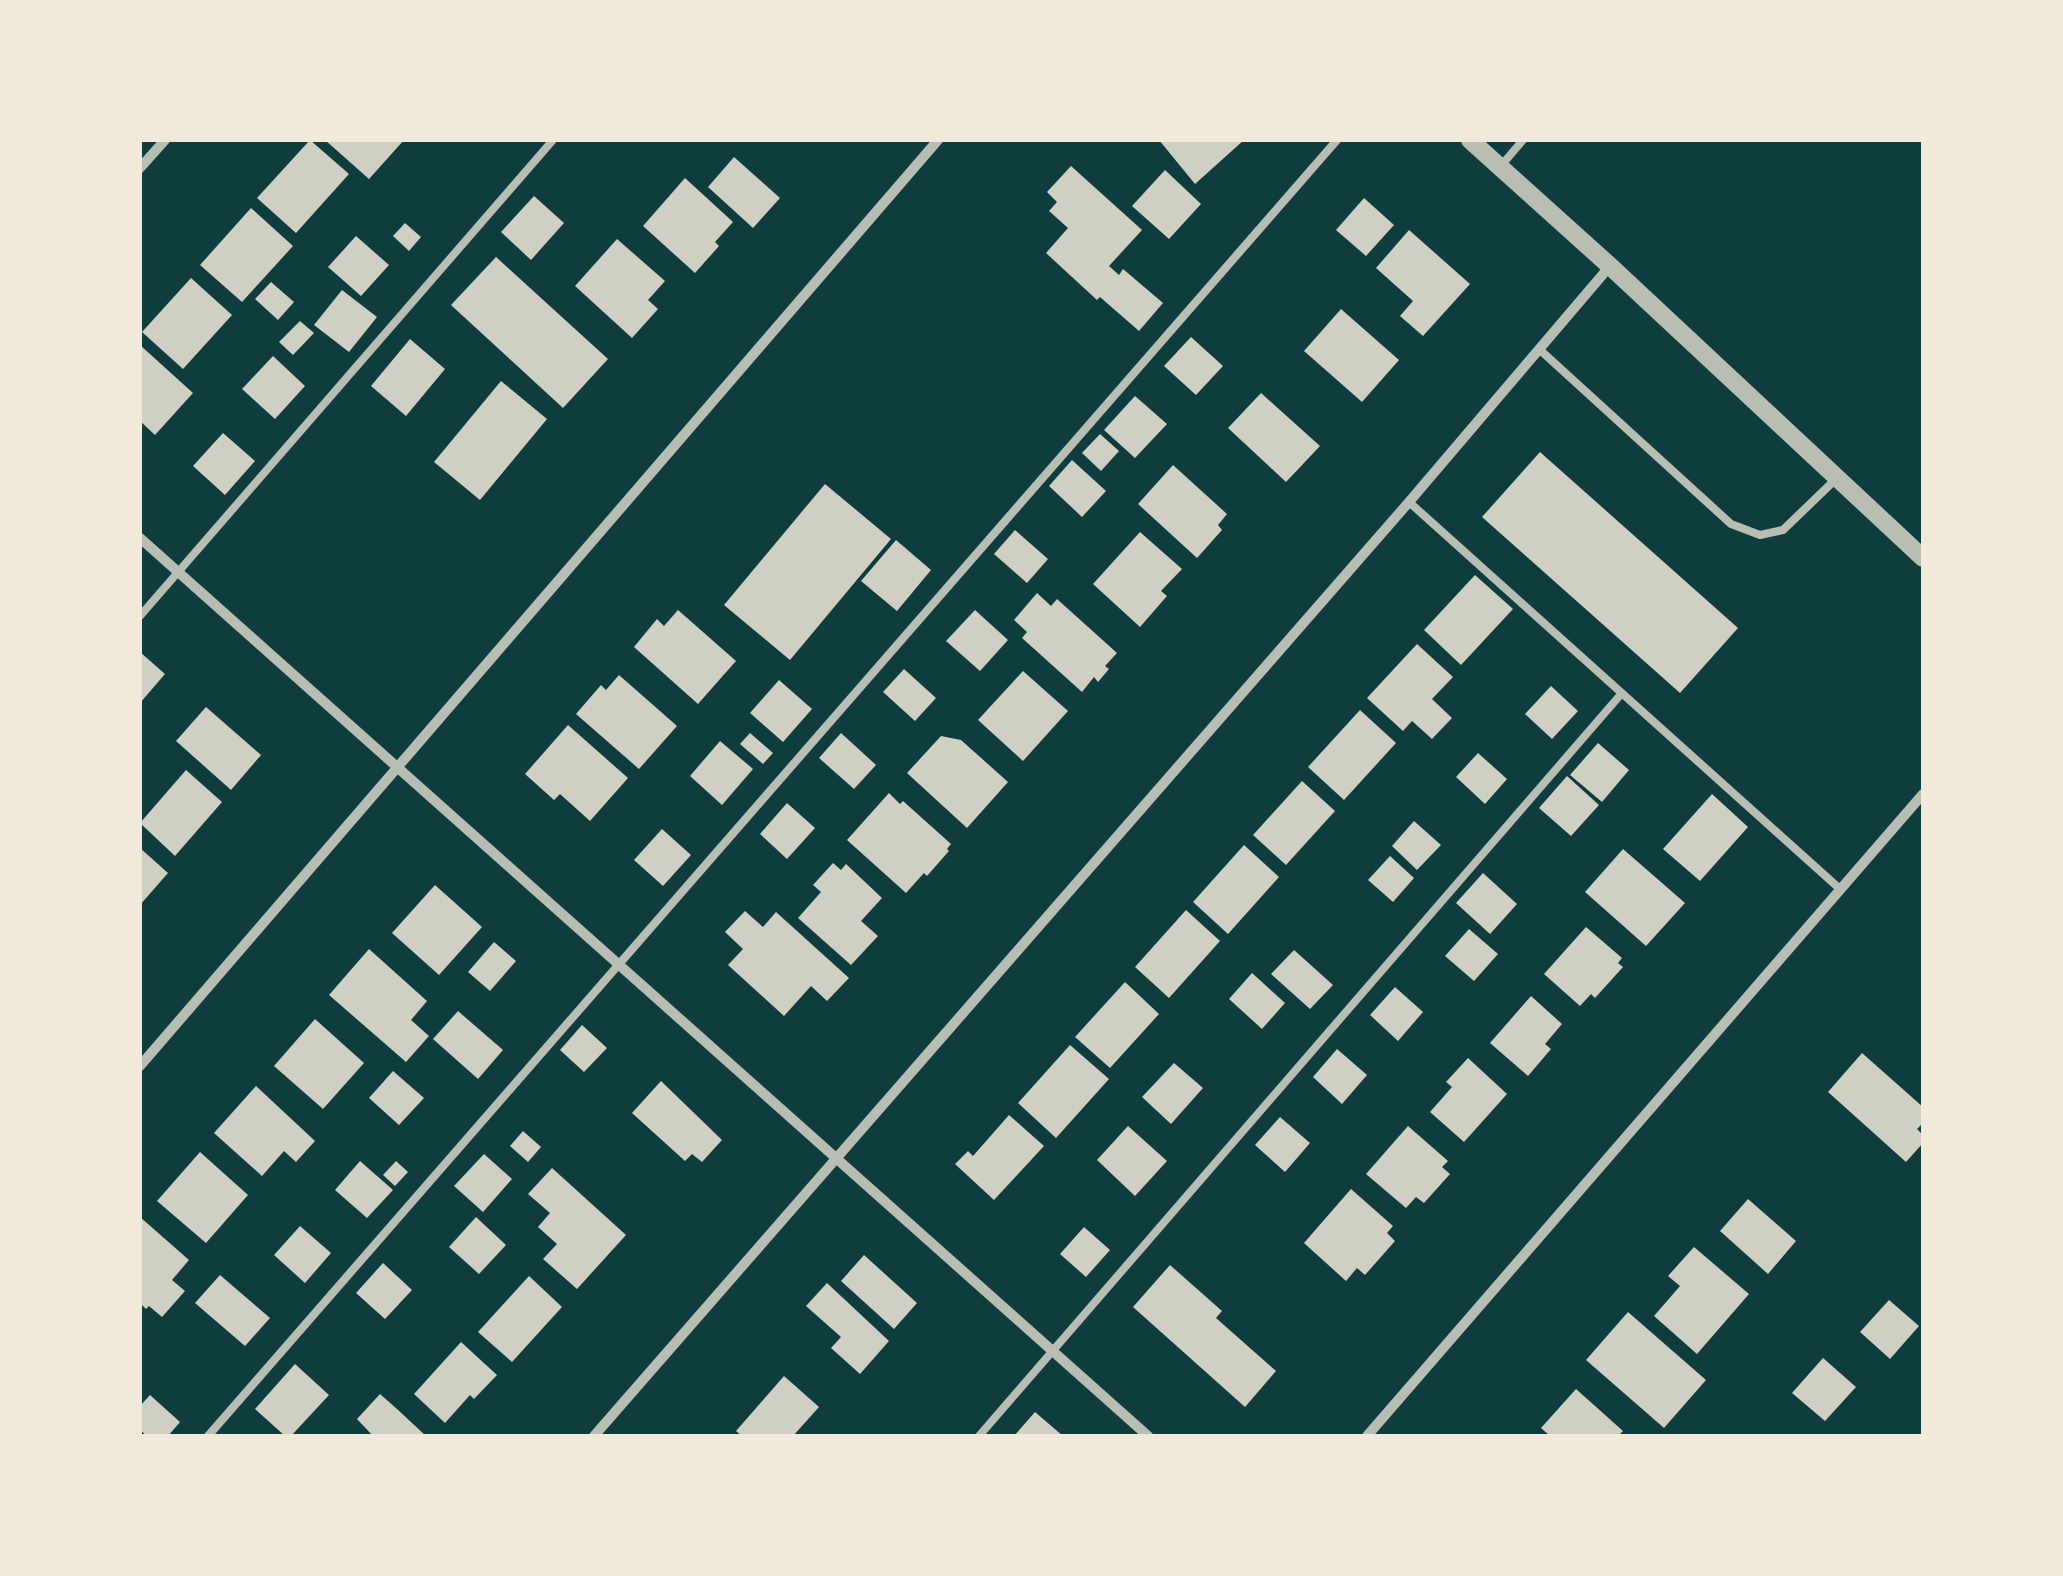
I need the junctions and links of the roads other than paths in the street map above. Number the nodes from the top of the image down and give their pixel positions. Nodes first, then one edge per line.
1 (165, 140) edge
2 (553, 140) edge
3 (938, 140) edge
4 (1337, 140) edge
5 (1470, 140) edge
6 (1524, 140) edge
7 (1500, 167) junction
8 (140, 168) edge
9 (1610, 266) junction
10 (1538, 349) junction
11 (1837, 478) junction
12 (1408, 502) junction
13 (140, 538) edge
14 (1923, 558) edge
15 (178, 572) junction
16 (140, 616) edge
17 (1622, 693) junction
18 (398, 768) junction
19 (1923, 794) edge
20 (1840, 889) junction
21 (620, 963) junction
22 (140, 1066) edge
23 (836, 1156) junction
24 (1053, 1350) junction
25 (208, 1436) edge
26 (594, 1436) edge
27 (979, 1436) edge
28 (1148, 1436) edge
29 (1367, 1436) edge

1 - 8 street
2 - 15 lane
3 - 18 street
4 - 21 lane
5 - 7 street
6 - 7 lane
7 - 9 street
9 - 10 street
9 - 11 street
10 - 11 lane
10 - 12 street
11 - 14 street
12 - 17 lane
12 - 23 street
13 - 15 street
15 - 16 lane
15 - 18 street
17 - 20 lane
17 - 24 lane
18 - 21 street
18 - 22 street
19 - 20 street
20 - 29 street
21 - 23 street
21 - 25 lane
23 - 24 street
23 - 26 street
24 - 27 lane
24 - 28 street

